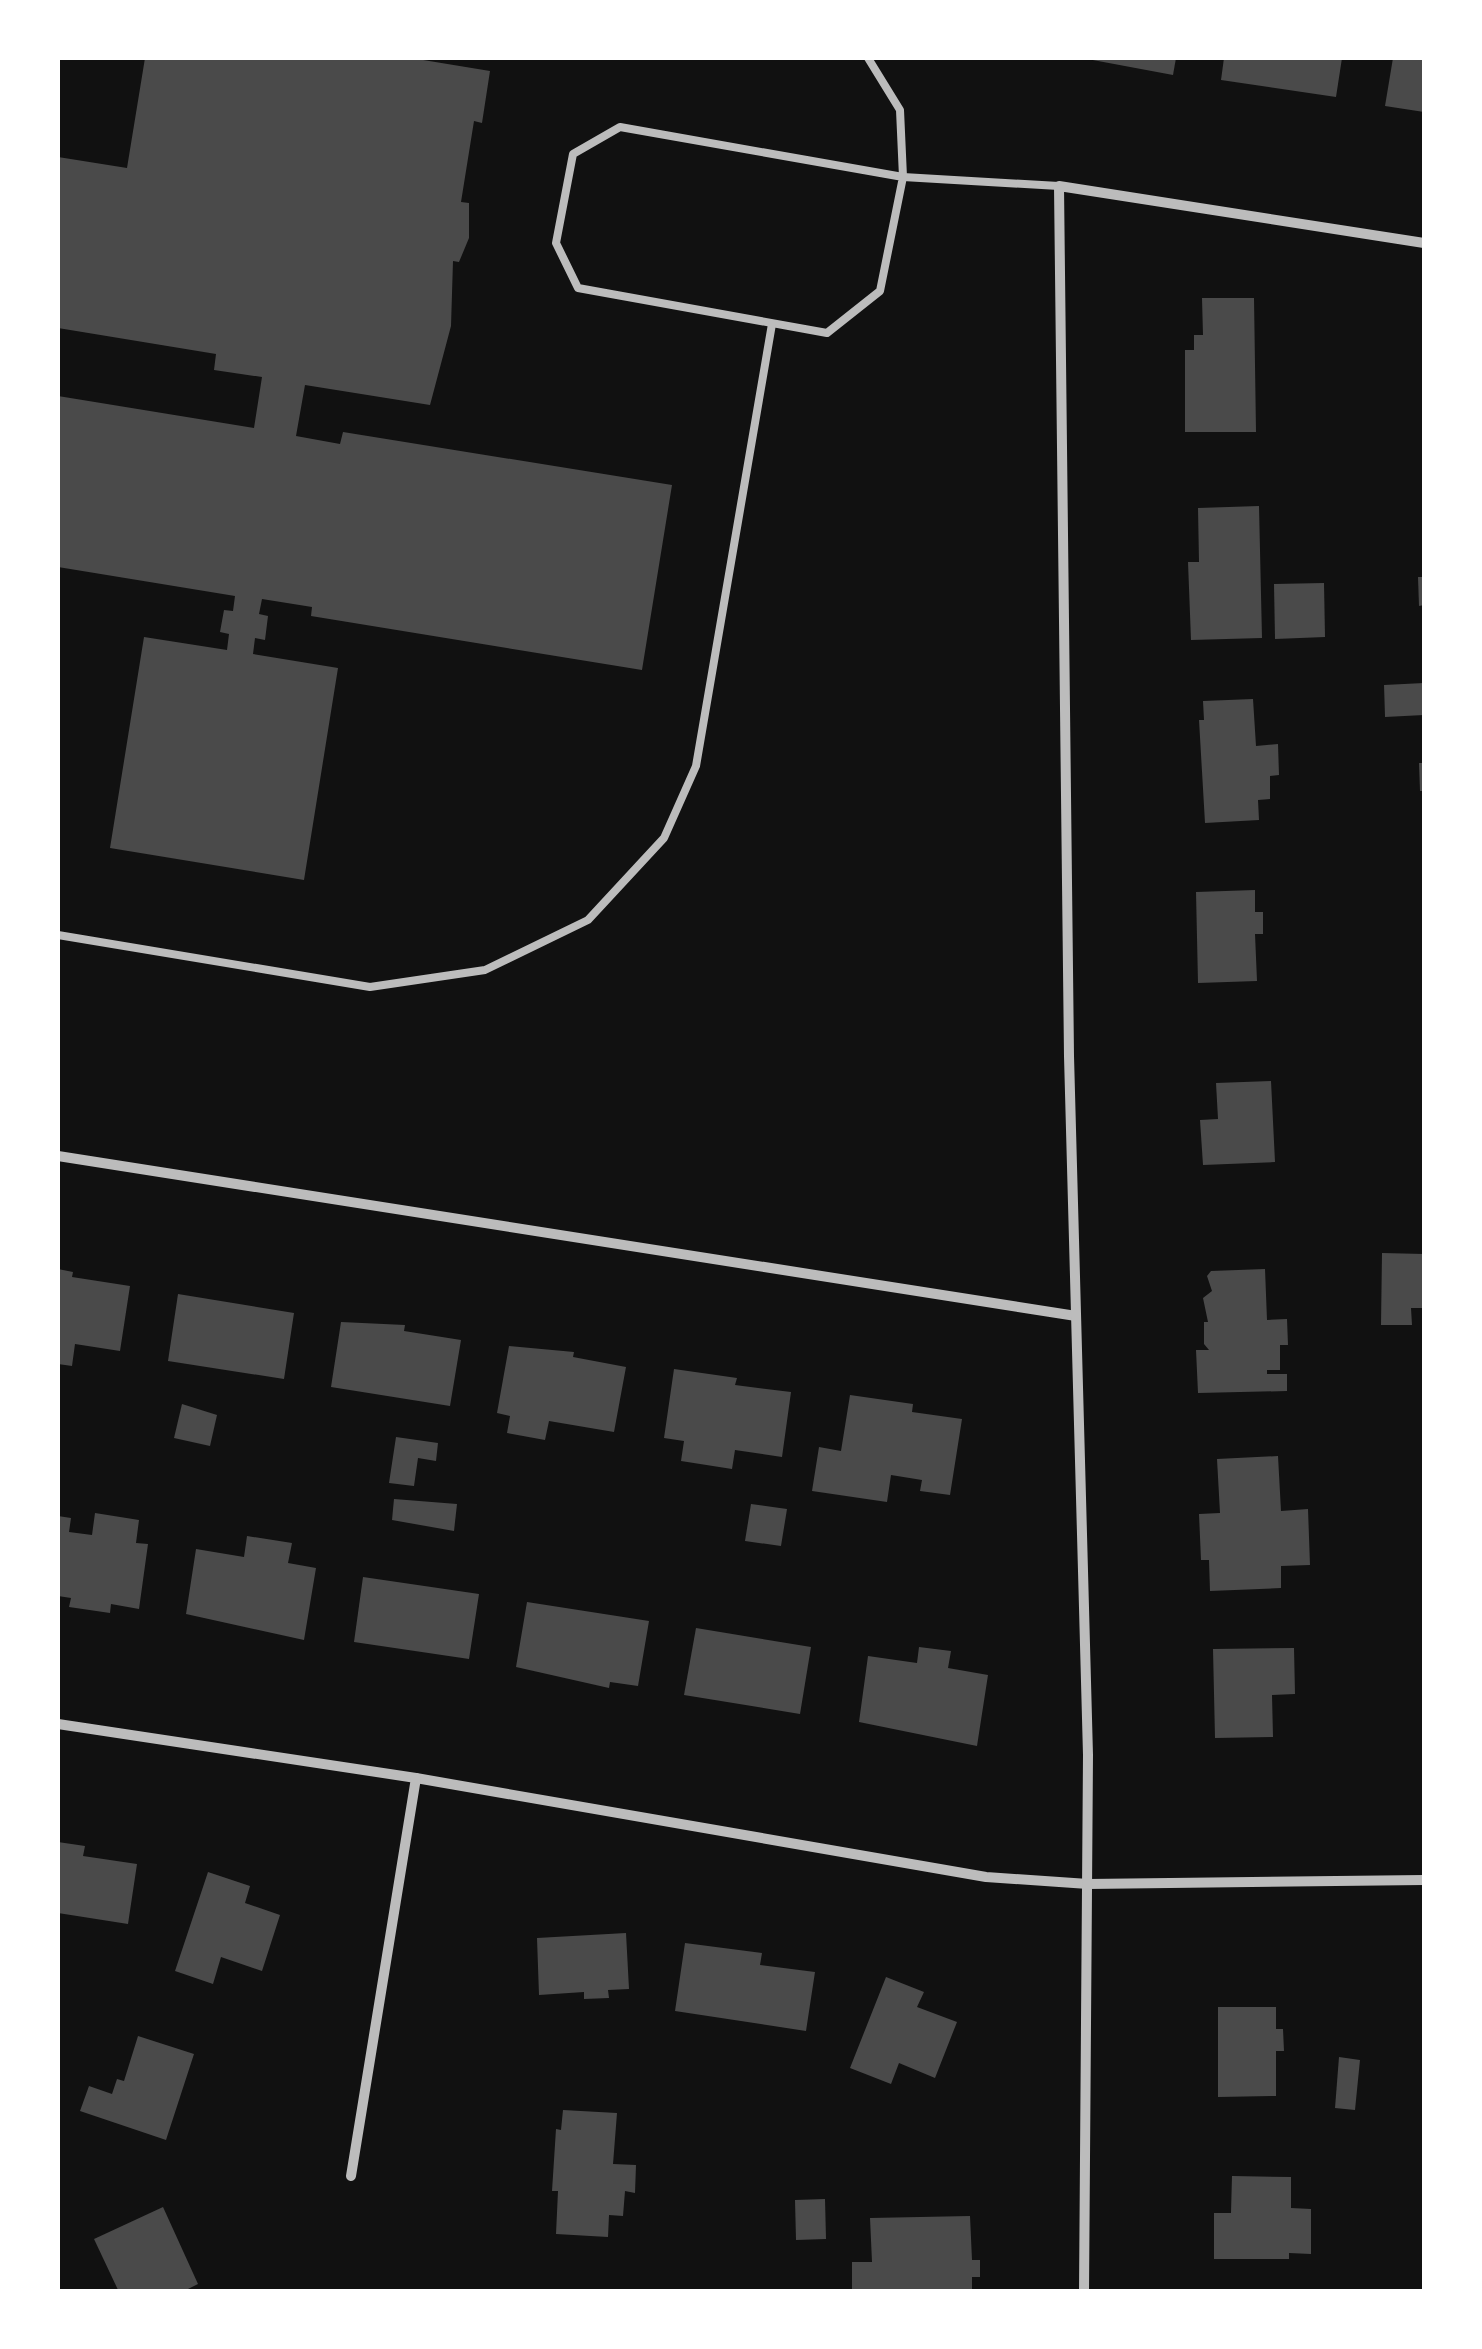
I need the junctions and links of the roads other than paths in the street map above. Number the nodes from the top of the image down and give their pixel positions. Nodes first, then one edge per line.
1 (868, 58) edge
2 (903, 178) junction
3 (1058, 186) junction
4 (1424, 243) edge
5 (772, 324) junction
6 (58, 936) edge
7 (58, 1156) edge
8 (1076, 1316) junction
9 (58, 1724) edge
10 (416, 1778) junction
11 (1424, 1880) edge
12 (1088, 1884) junction
13 (351, 2176) dead end
14 (1084, 2292) edge

1 - 2 lane
2 - 3 lane
2 - 5 lane
2 - 5 lane
3 - 4 street
3 - 8 street
5 - 6 lane
7 - 8 street
8 - 12 street
9 - 10 street
10 - 12 street
10 - 13 street
11 - 12 street
12 - 14 street

